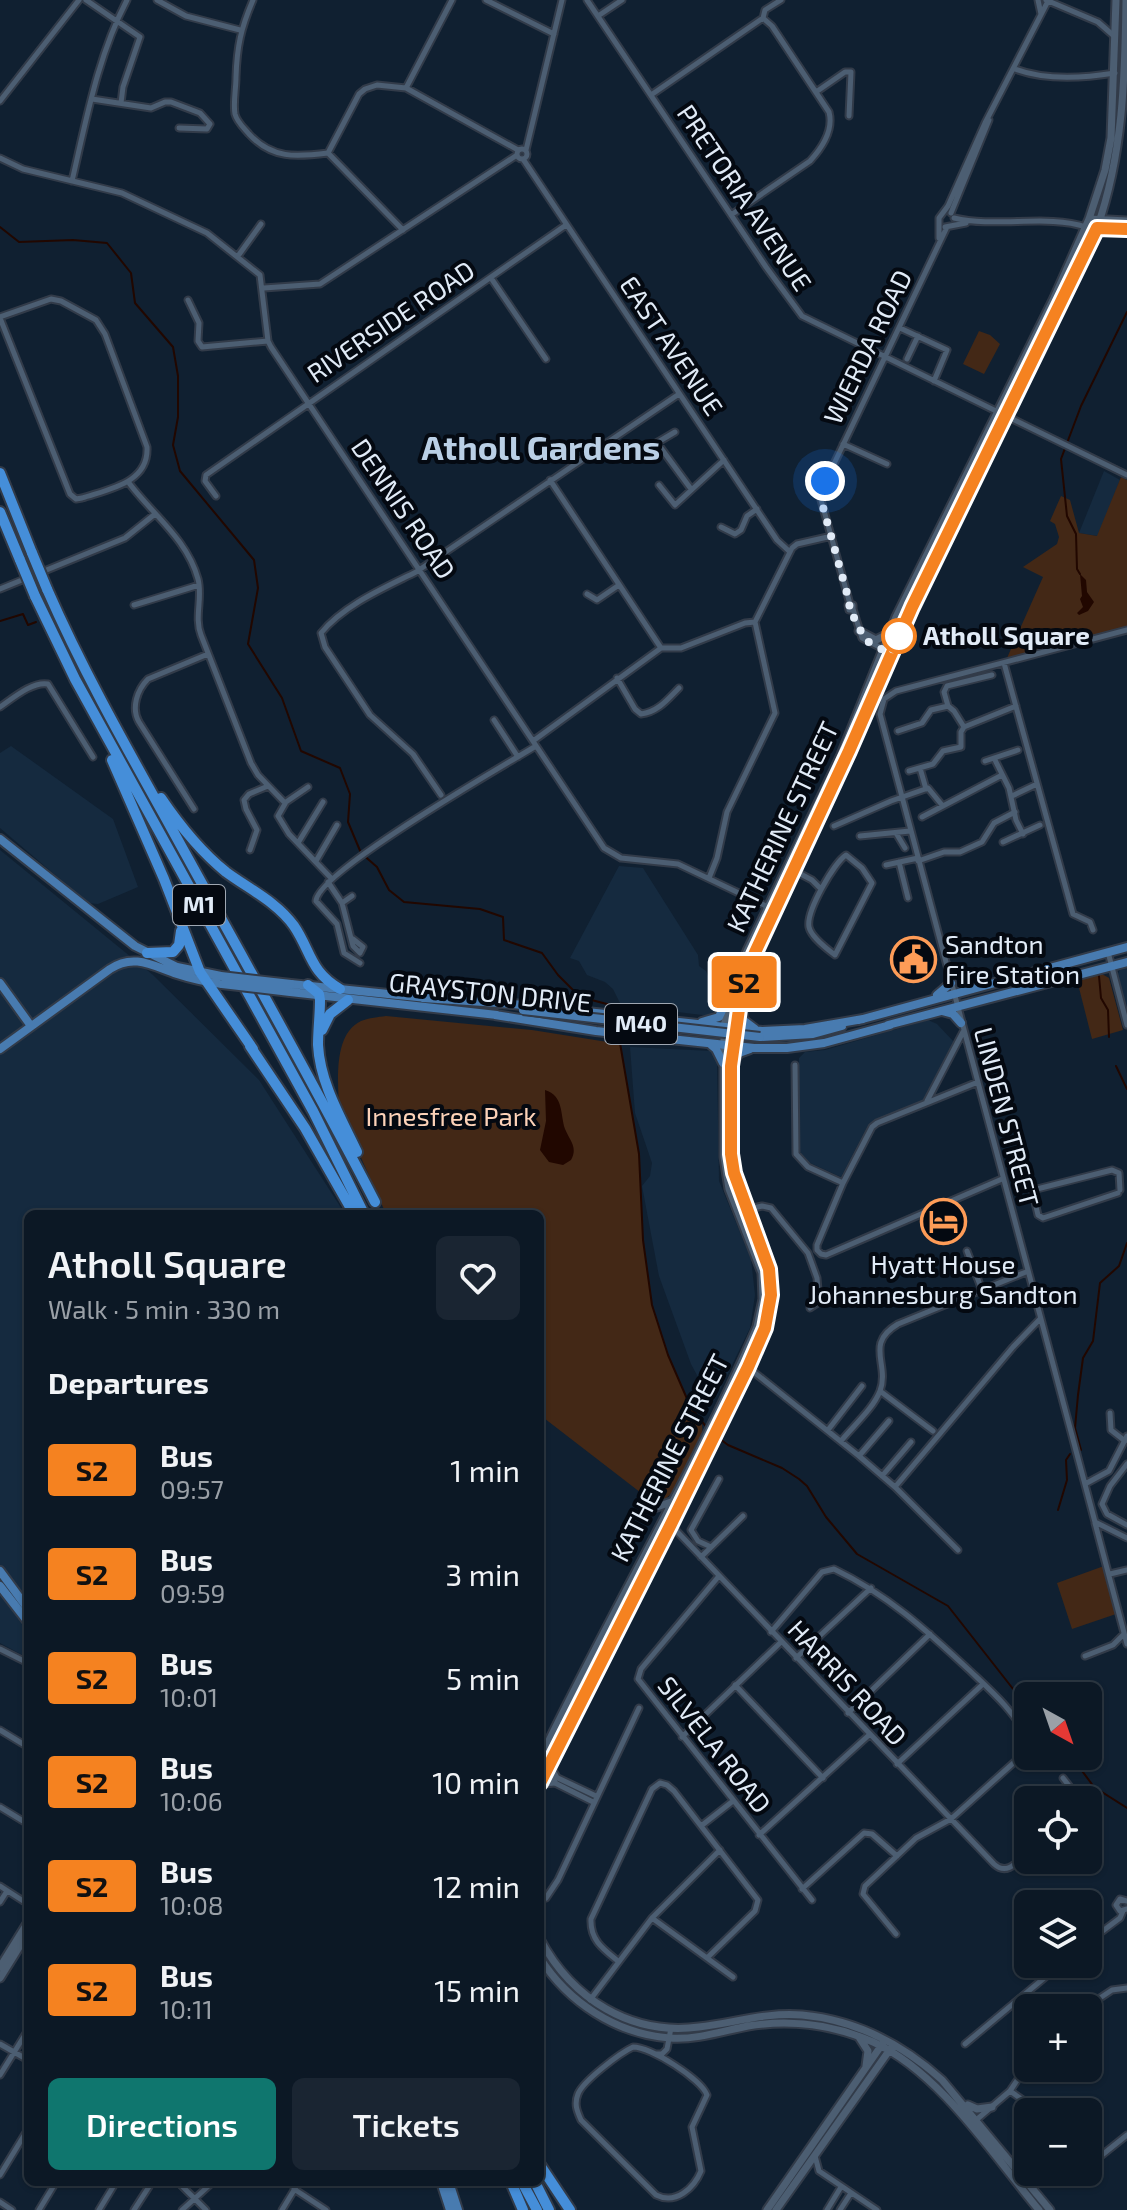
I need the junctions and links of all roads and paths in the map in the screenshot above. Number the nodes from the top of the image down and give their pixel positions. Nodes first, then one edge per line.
1 (79, 0) edge
2 (86, 0) edge
3 (127, 0) edge
4 (157, 0) edge
5 (253, 0) edge
6 (452, 0) edge
7 (486, 0) edge
8 (562, 0) edge
9 (587, 0) edge
10 (622, 0) edge
11 (781, 0) edge
12 (1038, 0) edge
13 (1116, 0) edge
14 (1126, 0) edge
15 (1047, 1) edge
16 (1041, 15) junction
17 (598, 16) junction
18 (1116, 16) junction
19 (763, 18) junction
20 (117, 21) junction
21 (1098, 22) junction
22 (240, 30) junction
23 (554, 34) junction
24 (1115, 37) junction
25 (1015, 69) junction
26 (1126, 73) edge
27 (1114, 77) junction
28 (1126, 82) edge
29 (406, 88) junction
30 (816, 92) junction
31 (651, 95) junction
32 (92, 99) junction
33 (0, 101) edge
34 (1125, 101) edge
35 (121, 103) junction
36 (849, 116) dead end
37 (179, 128) dead end
38 (328, 153) junction
39 (520, 155) junction
40 (0, 158) edge
41 (72, 181) junction
42 (1106, 203) junction
43 (950, 214) junction
44 (731, 215) junction
45 (1117, 221) junction
46 (1127, 221) edge
47 (971, 222) junction
48 (1085, 223) junction
49 (261, 224) dead end
50 (1099, 224) junction
51 (566, 225) junction
52 (947, 226) junction
53 (1127, 229) edge
54 (403, 230) junction
55 (238, 256) junction
56 (491, 278) junction
57 (264, 288) junction
58 (188, 300) dead end
59 (0, 318) edge
60 (900, 328) junction
61 (918, 336) junction
62 (268, 341) junction
63 (886, 357) junction
64 (546, 359) dead end
65 (907, 359) dead end
66 (934, 381) junction
67 (679, 394) junction
68 (308, 402) junction
69 (997, 411) junction
70 (1006, 415) junction
71 (675, 432) dead end
72 (658, 444) junction
73 (843, 444) junction
74 (641, 452) dead end
75 (724, 460) junction
76 (887, 464) dead end
77 (0, 473) edge
78 (1127, 475) edge
79 (550, 480) junction
80 (129, 483) junction
81 (659, 485) dead end
82 (691, 489) junction
83 (216, 496) dead end
84 (757, 509) junction
85 (0, 512) edge
86 (155, 514) junction
87 (721, 527) dead end
88 (832, 536) junction
89 (790, 552) junction
90 (419, 569) junction
91 (199, 585) junction
92 (619, 585) junction
93 (0, 589) edge
94 (587, 594) dead end
95 (134, 605) dead end
96 (755, 622) junction
97 (1127, 630) edge
98 (859, 631) junction
99 (888, 634) junction
100 (661, 648) junction
101 (882, 649) junction
102 (891, 653) junction
103 (208, 654) junction
104 (1004, 663) junction
105 (992, 675) dead end
106 (617, 678) junction
107 (679, 688) dead end
108 (84, 696) junction
109 (948, 706) junction
110 (1016, 706) junction
111 (0, 707) edge
112 (494, 720) dead end
113 (964, 727) junction
114 (898, 731) dead end
115 (122, 739) junction
116 (535, 743) junction
117 (1018, 750) dead end
118 (93, 757) dead end
119 (518, 757) junction
120 (994, 758) junction
121 (985, 761) dead end
122 (920, 768) junction
123 (909, 771) dead end
124 (1002, 775) junction
125 (1037, 784) junction
126 (268, 786) junction
127 (308, 787) dead end
128 (926, 789) junction
129 (441, 795) dead end
130 (1012, 796) junction
131 (902, 798) junction
132 (323, 802) dead end
133 (285, 803) junction
134 (942, 805) junction
135 (194, 809) dead end
136 (1015, 812) junction
137 (922, 817) dead end
138 (337, 825) dead end
139 (1040, 825) dead end
140 (834, 826) dead end
141 (910, 831) junction
142 (896, 833) junction
143 (1023, 834) junction
144 (860, 836) dead end
145 (0, 839) edge
146 (1003, 842) dead end
147 (298, 843) junction
148 (905, 848) dead end
149 (250, 850) dead end
150 (918, 860) junction
151 (316, 861) junction
152 (899, 862) junction
153 (886, 865) dead end
154 (793, 870) junction
155 (709, 878) junction
156 (329, 880) junction
157 (821, 889) junction
158 (352, 896) dead end
159 (908, 898) dead end
160 (342, 903) junction
161 (768, 907) junction
162 (180, 921) junction
163 (1093, 930) dead end
164 (119, 936) junction
165 (353, 939) dead end
166 (1127, 947) edge
167 (1108, 952) junction
168 (147, 953) junction
169 (131, 960) junction
170 (1127, 962) edge
171 (311, 963) junction
172 (360, 963) dead end
173 (1111, 966) junction
174 (203, 977) junction
175 (220, 980) junction
176 (0, 983) edge
177 (951, 983) junction
178 (340, 989) junction
179 (308, 990) junction
180 (731, 991) junction
181 (954, 993) junction
182 (320, 996) junction
183 (741, 997) junction
184 (423, 998) junction
185 (348, 1000) junction
186 (957, 1007) junction
187 (902, 1009) junction
188 (941, 1011) junction
189 (495, 1015) junction
190 (863, 1019) junction
191 (657, 1020) junction
192 (890, 1025) junction
193 (1127, 1025) edge
194 (31, 1026) junction
195 (724, 1027) junction
196 (962, 1027) junction
197 (736, 1028) junction
198 (758, 1031) junction
199 (832, 1032) junction
200 (706, 1042) junction
201 (723, 1044) junction
202 (734, 1046) junction
203 (754, 1048) junction
204 (0, 1049) edge
205 (253, 1049) junction
206 (727, 1064) junction
207 (795, 1065) dead end
208 (321, 1068) junction
209 (978, 1082) junction
210 (933, 1089) junction
211 (942, 1095) junction
212 (927, 1102) junction
213 (1002, 1179) junction
214 (843, 1183) junction
215 (1122, 1192) edge
216 (375, 1202) junction
217 (352, 1210) edge
218 (362, 1210) edge
219 (378, 1210) edge
220 (750, 1211) junction
221 (740, 1215) junction
222 (967, 1251) dead end
223 (1026, 1272) junction
224 (982, 1290) junction
225 (810, 1308) dead end
226 (1040, 1319) junction
227 (745, 1365) junction
228 (862, 1386) dead end
229 (880, 1391) junction
230 (1110, 1413) dead end
231 (889, 1421) dead end
232 (828, 1430) junction
233 (933, 1431) dead end
234 (1126, 1438) edge
235 (708, 1440) junction
236 (841, 1441) junction
237 (911, 1442) dead end
238 (859, 1456) junction
239 (1127, 1464) edge
240 (882, 1476) junction
241 (719, 1479) dead end
242 (1085, 1484) junction
243 (895, 1487) junction
244 (674, 1501) junction
245 (651, 1509) dead end
246 (743, 1516) dead end
247 (668, 1522) junction
248 (1095, 1522) junction
249 (1127, 1525) edge
250 (1127, 1538) edge
251 (711, 1547) junction
252 (958, 1550) dead end
253 (701, 1557) junction
254 (1127, 1570) edge
255 (0, 1571) edge
256 (1110, 1574) junction
257 (719, 1576) junction
258 (0, 1586) edge
259 (871, 1588) junction
260 (24, 1604) edge
261 (24, 1617) edge
262 (771, 1632) junction
263 (930, 1634) junction
264 (1124, 1634) junction
265 (781, 1642) junction
266 (1127, 1644) edge
267 (0, 1649) edge
268 (1085, 1656) dead end
269 (796, 1658) junction
270 (24, 1661) edge
271 (983, 1684) junction
272 (735, 1685) junction
273 (639, 1708) dead end
274 (848, 1713) junction
275 (1014, 1721) edge
276 (0, 1730) edge
277 (869, 1735) junction
278 (682, 1737) junction
279 (24, 1745) edge
280 (544, 1751) edge
281 (555, 1752) junction
282 (1014, 1762) edge
283 (897, 1764) junction
284 (544, 1770) edge
285 (544, 1771) edge
286 (544, 1777) edge
287 (823, 1778) junction
288 (1063, 1778) dead end
289 (555, 1779) junction
290 (544, 1781) edge
291 (1069, 1786) edge
292 (594, 1799) junction
293 (733, 1801) junction
294 (0, 1807) edge
295 (951, 1819) junction
296 (24, 1822) edge
297 (701, 1826) junction
298 (759, 1835) junction
299 (720, 1850) junction
300 (897, 1856) junction
301 (1014, 1862) edge
302 (0, 1886) edge
303 (802, 1889) junction
304 (7, 1891) junction
305 (1127, 1892) edge
306 (546, 1898) dead end
307 (812, 1900) dead end
308 (1124, 1900) edge
309 (0, 1902) edge
310 (24, 1902) edge
311 (1122, 1909) edge
312 (652, 1918) junction
313 (24, 1928) edge
314 (1102, 1930) edge
315 (896, 1934) dead end
316 (24, 1939) edge
317 (544, 1945) edge
318 (707, 1958) junction
319 (618, 1961) junction
320 (544, 1964) edge
321 (1, 1965) edge
322 (733, 1977) dead end
323 (0, 1978) edge
324 (1044, 1978) edge
325 (1127, 1988) edge
326 (1102, 1997) edge
327 (591, 2000) junction
328 (588, 2009) junction
329 (671, 2028) junction
330 (24, 2036) edge
331 (858, 2036) junction
332 (670, 2038) junction
333 (890, 2040) junction
334 (0, 2044) edge
335 (965, 2044) dead end
336 (881, 2046) junction
337 (667, 2049) junction
338 (890, 2051) junction
339 (14, 2052) junction
340 (655, 2054) junction
341 (24, 2058) edge
342 (907, 2062) junction
343 (674, 2066) junction
344 (866, 2068) junction
345 (877, 2069) junction
346 (0, 2075) edge
347 (1016, 2082) edge
348 (1010, 2091) junction
349 (1020, 2098) edge
350 (960, 2099) junction
351 (992, 2107) junction
352 (977, 2120) junction
353 (970, 2126) junction
354 (1127, 2135) edge
355 (24, 2136) edge
356 (1102, 2155) edge
357 (815, 2156) junction
358 (544, 2171) edge
359 (819, 2171) junction
360 (804, 2172) junction
361 (0, 2175) edge
362 (54, 2186) edge
363 (114, 2186) edge
364 (149, 2186) edge
365 (183, 2186) edge
366 (208, 2186) edge
367 (296, 2186) edge
368 (442, 2186) edge
369 (450, 2186) edge
370 (513, 2186) edge
371 (524, 2186) edge
372 (537, 2186) edge
373 (842, 2187) junction
374 (294, 2189) junction
375 (851, 2193) junction
376 (196, 2197) junction
377 (0, 2202) edge
378 (12, 2210) edge
379 (39, 2210) edge
380 (99, 2210) edge
381 (134, 2210) edge
382 (182, 2210) edge
383 (206, 2210) edge
384 (282, 2210) edge
385 (326, 2210) edge
386 (450, 2210) edge
387 (458, 2210) edge
388 (523, 2210) edge
389 (537, 2210) edge
390 (549, 2210) edge
391 (570, 2210) edge
392 (767, 2210) edge
393 (776, 2210) edge
394 (827, 2210) edge
395 (840, 2210) edge
396 (877, 2210) edge
397 (1039, 2210) edge
398 (1048, 2210) edge

1 - 33 street
2 - 20 street
3 - 20 street
4 - 22 street
5 - 22 street
6 - 29 street
7 - 23 street
8 - 23 street
9 - 17 street, PRETORIA AVENUE
10 - 17 street
11 - 19 street
12 - 16 street
13 - 18 main road, KATHERINE STREET
14 - 26 main road, KATHERINE STREET
15 - 16 street
15 - 21 street
16 - 25 street
17 - 31 street, PRETORIA AVENUE
18 - 21 street
18 - 24 main road, KATHERINE STREET
19 - 30 street
19 - 31 street
20 - 32 street
20 - 35 street
21 - 24 street
22 - 38 street
23 - 39 street
24 - 27 main road, KATHERINE STREET
25 - 27 street
25 - 43 street
26 - 27 main road
26 - 28 main road, KATHERINE STREET
27 - 28 main road
27 - 48 main road, KATHERINE STREET
28 - 34 main road, KATHERINE STREET
29 - 38 street
29 - 39 street
30 - 36 street
30 - 44 street
31 - 44 street, PRETORIA AVENUE
32 - 35 street
32 - 41 street
34 - 42 main road, KATHERINE STREET
35 - 37 street
38 - 54 street
39 - 51 street, EAST AVENUE
39 - 54 street
40 - 41 street
41 - 55 street
42 - 45 main road
42 - 50 main road, KATHERINE STREET
43 - 47 street
43 - 52 street
43 - 52 street
44 - 63 street, PRETORIA AVENUE
45 - 46 main road
45 - 50 main road
47 - 48 street
47 - 52 street
48 - 50 main road
48 - 69 main road, KATHERINE STREET
49 - 55 street
50 - 53 main road
50 - 69 main road
50 - 70 main road, KATHERINE STREET
51 - 56 street, RIVERSIDE ROAD
51 - 67 street, EAST AVENUE
52 - 60 street, WIERDA ROAD
54 - 57 street
55 - 57 street
56 - 64 street
56 - 68 street, RIVERSIDE ROAD
57 - 62 street, DENNIS ROAD
58 - 62 street
59 - 80 street
59 - 80 street
60 - 61 street
60 - 63 street, WIERDA ROAD
61 - 65 street
61 - 66 street
62 - 68 street, DENNIS ROAD
63 - 66 street, PRETORIA AVENUE
63 - 73 street, WIERDA ROAD
66 - 69 street, PRETORIA AVENUE
67 - 75 street, EAST AVENUE
67 - 79 street
68 - 83 street, RIVERSIDE ROAD
68 - 90 street, DENNIS ROAD
69 - 70 street, PRETORIA AVENUE
69 - 99 main road, KATHERINE STREET
70 - 78 street, PRETORIA AVENUE
70 - 102 main road, KATHERINE STREET
71 - 72 street
72 - 74 street
72 - 82 street
73 - 76 street
73 - 88 street, WIERDA ROAD
75 - 82 street
75 - 84 street, EAST AVENUE
77 - 115 highway, M1, bridge
79 - 90 street
79 - 92 street
80 - 86 street
81 - 82 street
84 - 87 street
84 - 89 street, EAST AVENUE
85 - 108 highway, M1, bridge
86 - 91 street
86 - 93 street
88 - 89 street
88 - 98 street, WIERDA ROAD
89 - 96 street
90 - 116 street, DENNIS ROAD
90 - 129 street
91 - 95 street
91 - 103 street
92 - 94 street
92 - 100 street
96 - 100 street
96 - 155 street
97 - 104 street, LINDEN STREET
98 - 99 main road
98 - 101 street
99 - 101 main road, KATHERINE STREET
100 - 106 street
101 - 102 street
101 - 161 main road, KATHERINE STREET
102 - 154 main road, KATHERINE STREET
103 - 126 street
103 - 135 street
104 - 110 street
104 - 131 street, LINDEN STREET
105 - 109 street
106 - 107 street
106 - 116 street
108 - 162 highway
108 - 218 highway, M1
109 - 113 street
109 - 114 street
110 - 113 street
110 - 125 street
111 - 118 street
112 - 119 street
113 - 122 street
115 - 171 highway
115 - 216 highway, M1
116 - 119 street
116 - 155 street, DENNIS ROAD
117 - 120 street
119 - 156 street
120 - 121 street
120 - 124 street
122 - 123 street
122 - 128 street
124 - 130 street
124 - 134 street
125 - 130 street
125 - 163 street
126 - 133 street
126 - 149 street
127 - 133 street
128 - 131 street
128 - 134 street
130 - 136 street
131 - 140 street
131 - 141 street, LINDEN STREET
132 - 147 street
133 - 147 street
134 - 137 street
136 - 143 street
136 - 150 street
138 - 151 street
139 - 143 street
141 - 142 street
141 - 150 street, LINDEN STREET
142 - 144 street
142 - 148 street
143 - 146 street
145 - 164 main road, M40
147 - 151 street
150 - 152 street
150 - 177 street, LINDEN STREET
151 - 156 street
152 - 153 street
152 - 159 street
154 - 157 street
154 - 183 main road, KATHERINE STREET
155 - 161 street, DENNIS ROAD
156 - 160 street
156 - 172 street
157 - 157 street
158 - 160 street
160 - 165 street
161 - 180 main road, KATHERINE STREET
162 - 168 highway
162 - 174 highway
164 - 168 main road, M40
164 - 169 main road
166 - 167 main road, GRAYSTON DRIVE / M40
167 - 173 street
167 - 181 main road, GRAYSTON DRIVE / M40
168 - 174 main road, GRAYSTON DRIVE / M40
169 - 174 main road, GRAYSTON DRIVE / M40
169 - 194 main road
170 - 173 main road, GRAYSTON DRIVE / M40
171 - 178 highway
171 - 179 highway
173 - 186 main road, GRAYSTON DRIVE / M40
173 - 193 street
174 - 175 main road, GRAYSTON DRIVE / M40
174 - 205 highway
175 - 179 main road, GRAYSTON DRIVE / M40, bridge
175 - 205 highway
176 - 194 main road
177 - 181 street, LINDEN STREET
177 - 187 main road
178 - 179 main road, GRAYSTON DRIVE / M40
178 - 184 main road, GRAYSTON DRIVE / M40
179 - 182 highway
180 - 191 main road
180 - 195 main road, KATHERINE STREET
181 - 186 street, LINDEN STREET
181 - 187 main road, GRAYSTON DRIVE / M40
182 - 185 main road, GRAYSTON DRIVE / M40
182 - 208 highway
183 - 197 main road, KATHERINE STREET
183 - 198 main road
184 - 191 main road
184 - 199 main road, GRAYSTON DRIVE / M40, bridge
185 - 189 main road, GRAYSTON DRIVE / M40
185 - 208 highway
186 - 188 main road, GRAYSTON DRIVE / M40
186 - 196 street, LINDEN STREET
187 - 190 main road, GRAYSTON DRIVE / M40
188 - 192 main road, GRAYSTON DRIVE / M40
188 - 196 main road
189 - 199 main road, GRAYSTON DRIVE / M40, bridge
189 - 200 main road
190 - 198 main road
190 - 199 main road, GRAYSTON DRIVE / M40
191 - 195 main road
192 - 199 main road, GRAYSTON DRIVE / M40
192 - 203 main road
194 - 204 main road
195 - 197 main road
195 - 201 main road, KATHERINE STREET
196 - 209 street, LINDEN STREET
196 - 210 street
197 - 198 main road
197 - 202 main road, KATHERINE STREET
200 - 201 main road
200 - 206 main road
201 - 202 main road
201 - 206 main road, KATHERINE STREET
202 - 203 main road
202 - 206 main road, KATHERINE STREET
203 - 206 main road
205 - 217 highway
206 - 220 main road, KATHERINE STREET
206 - 221 main road, KATHERINE STREET
207 - 214 street
208 - 216 highway
209 - 211 street
209 - 213 street, LINDEN STREET
210 - 211 street
210 - 212 street
211 - 212 street
212 - 214 street
213 - 214 street
213 - 223 street, LINDEN STREET
215 - 215 street
216 - 219 highway, M1
220 - 221 street
220 - 225 street
220 - 227 main road, KATHERINE STREET
221 - 227 main road, KATHERINE STREET
222 - 224 street
223 - 224 street
223 - 226 street, LINDEN STREET
224 - 229 street
226 - 242 street, LINDEN STREET
226 - 243 street
227 - 232 street
227 - 235 main road, KATHERINE STREET
228 - 232 street
229 - 233 street
229 - 236 street
230 - 234 street
231 - 238 street
232 - 236 street
234 - 242 street
235 - 244 main road, KATHERINE STREET
235 - 247 main road, KATHERINE STREET
236 - 238 street
237 - 240 street
238 - 240 street
239 - 249 street
240 - 243 street
241 - 251 street
242 - 248 street, LINDEN STREET
243 - 252 street
244 - 245 main road
244 - 247 main road, KATHERINE STREET
246 - 251 street
247 - 253 street, HARRIS ROAD
247 - 280 main road, KATHERINE STREET
247 - 281 main road, KATHERINE STREET
247 - 284 main road
248 - 250 street
248 - 256 street, LINDEN STREET
251 - 253 street
253 - 257 street, HARRIS ROAD
254 - 256 street
255 - 260 main road
256 - 264 street, LINDEN STREET
257 - 262 street, HARRIS ROAD
257 - 278 street, SILVELA ROAD
258 - 261 main road
259 - 262 street
259 - 263 street
259 - 269 street
262 - 265 street, HARRIS ROAD
263 - 271 street
263 - 274 street
264 - 266 street, LINDEN STREET
264 - 268 street
265 - 269 street, HARRIS ROAD
265 - 272 street
267 - 270 street
269 - 274 street, HARRIS ROAD
271 - 275 street
271 - 283 street
272 - 278 street
272 - 287 street
273 - 292 street
274 - 277 street, HARRIS ROAD
276 - 279 street
277 - 283 street, HARRIS ROAD
277 - 287 street
278 - 293 street, SILVELA ROAD
281 - 285 main road, KATHERINE STREET
281 - 289 main road
282 - 295 street
283 - 295 street, HARRIS ROAD
286 - 289 street
287 - 298 street
288 - 291 street
289 - 290 main road
289 - 292 street
292 - 306 street
293 - 297 street
293 - 298 street, SILVELA ROAD
294 - 296 street
295 - 300 street
295 - 301 street, HARRIS ROAD
297 - 299 street
297 - 319 street
298 - 303 street, SILVELA ROAD
299 - 312 street
299 - 318 street
300 - 303 street
300 - 315 street
302 - 304 street
303 - 307 street, SILVELA ROAD
304 - 309 street
304 - 310 street
305 - 308 street
308 - 311 street
311 - 314 street
312 - 318 street
312 - 319 street
313 - 321 main road
316 - 323 main road
317 - 327 main road
318 - 322 street
319 - 327 street
320 - 328 main road
324 - 335 street
325 - 326 street
327 - 328 street
327 - 329 main road
328 - 332 main road
329 - 332 street
329 - 333 main road
330 - 339 street
331 - 332 main road
331 - 336 main road
331 - 344 main road
332 - 337 street
333 - 336 main road
333 - 338 main road
333 - 350 main road
334 - 339 street
336 - 338 main road
336 - 344 main road
337 - 340 street
337 - 343 street
338 - 342 main road
338 - 345 main road
339 - 341 street
339 - 346 street
340 - 343 street
340 - 343 street
342 - 345 main road
342 - 353 main road
344 - 392 main road
345 - 357 main road
347 - 348 street
348 - 349 street
348 - 351 street
350 - 351 main road
350 - 352 main road
351 - 352 street
352 - 353 street
352 - 398 main road
353 - 397 main road
354 - 356 street
355 - 361 street
357 - 359 street
357 - 360 main road
358 - 391 highway
359 - 360 street
359 - 373 street
360 - 393 main road
362 - 379 street
363 - 380 street
364 - 381 street
365 - 376 street
366 - 376 street
367 - 374 street
368 - 386 main road
369 - 387 main road
370 - 388 highway
371 - 389 highway
372 - 390 highway
373 - 375 street
373 - 394 street
374 - 384 street
374 - 385 street
375 - 395 street
375 - 396 street
376 - 382 street
376 - 383 street
377 - 378 street

